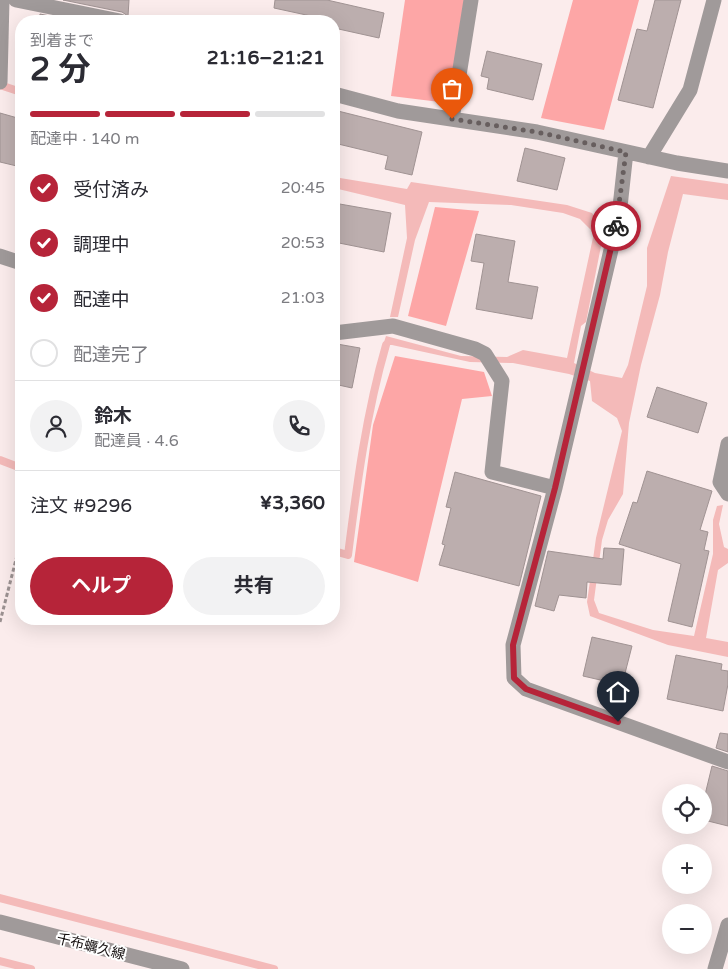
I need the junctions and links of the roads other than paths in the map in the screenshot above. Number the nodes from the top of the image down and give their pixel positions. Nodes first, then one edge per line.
1 (2, 0) edge
2 (16, 0) edge
3 (471, 0) edge
4 (714, 0) edge
5 (90, 15) edge
6 (1, 79) edge
7 (340, 96) edge
8 (452, 119) junction
9 (626, 152) junction
10 (649, 157) junction
11 (728, 171) edge
12 (0, 256) edge
13 (15, 261) edge
14 (340, 332) edge
15 (728, 444) edge
16 (555, 488) junction
17 (728, 494) edge
18 (728, 762) edge
19 (0, 922) edge
20 (728, 925) edge
21 (182, 969) edge
22 (715, 969) edge

1 - 6 street
2 - 5 street
3 - 8 street
4 - 10 street
7 - 8 street
8 - 9 street
9 - 10 street
9 - 16 street
10 - 11 street
12 - 13 street
14 - 16 street
15 - 17 street
16 - 18 street
19 - 21 street, 千布蠣久線
20 - 22 street

